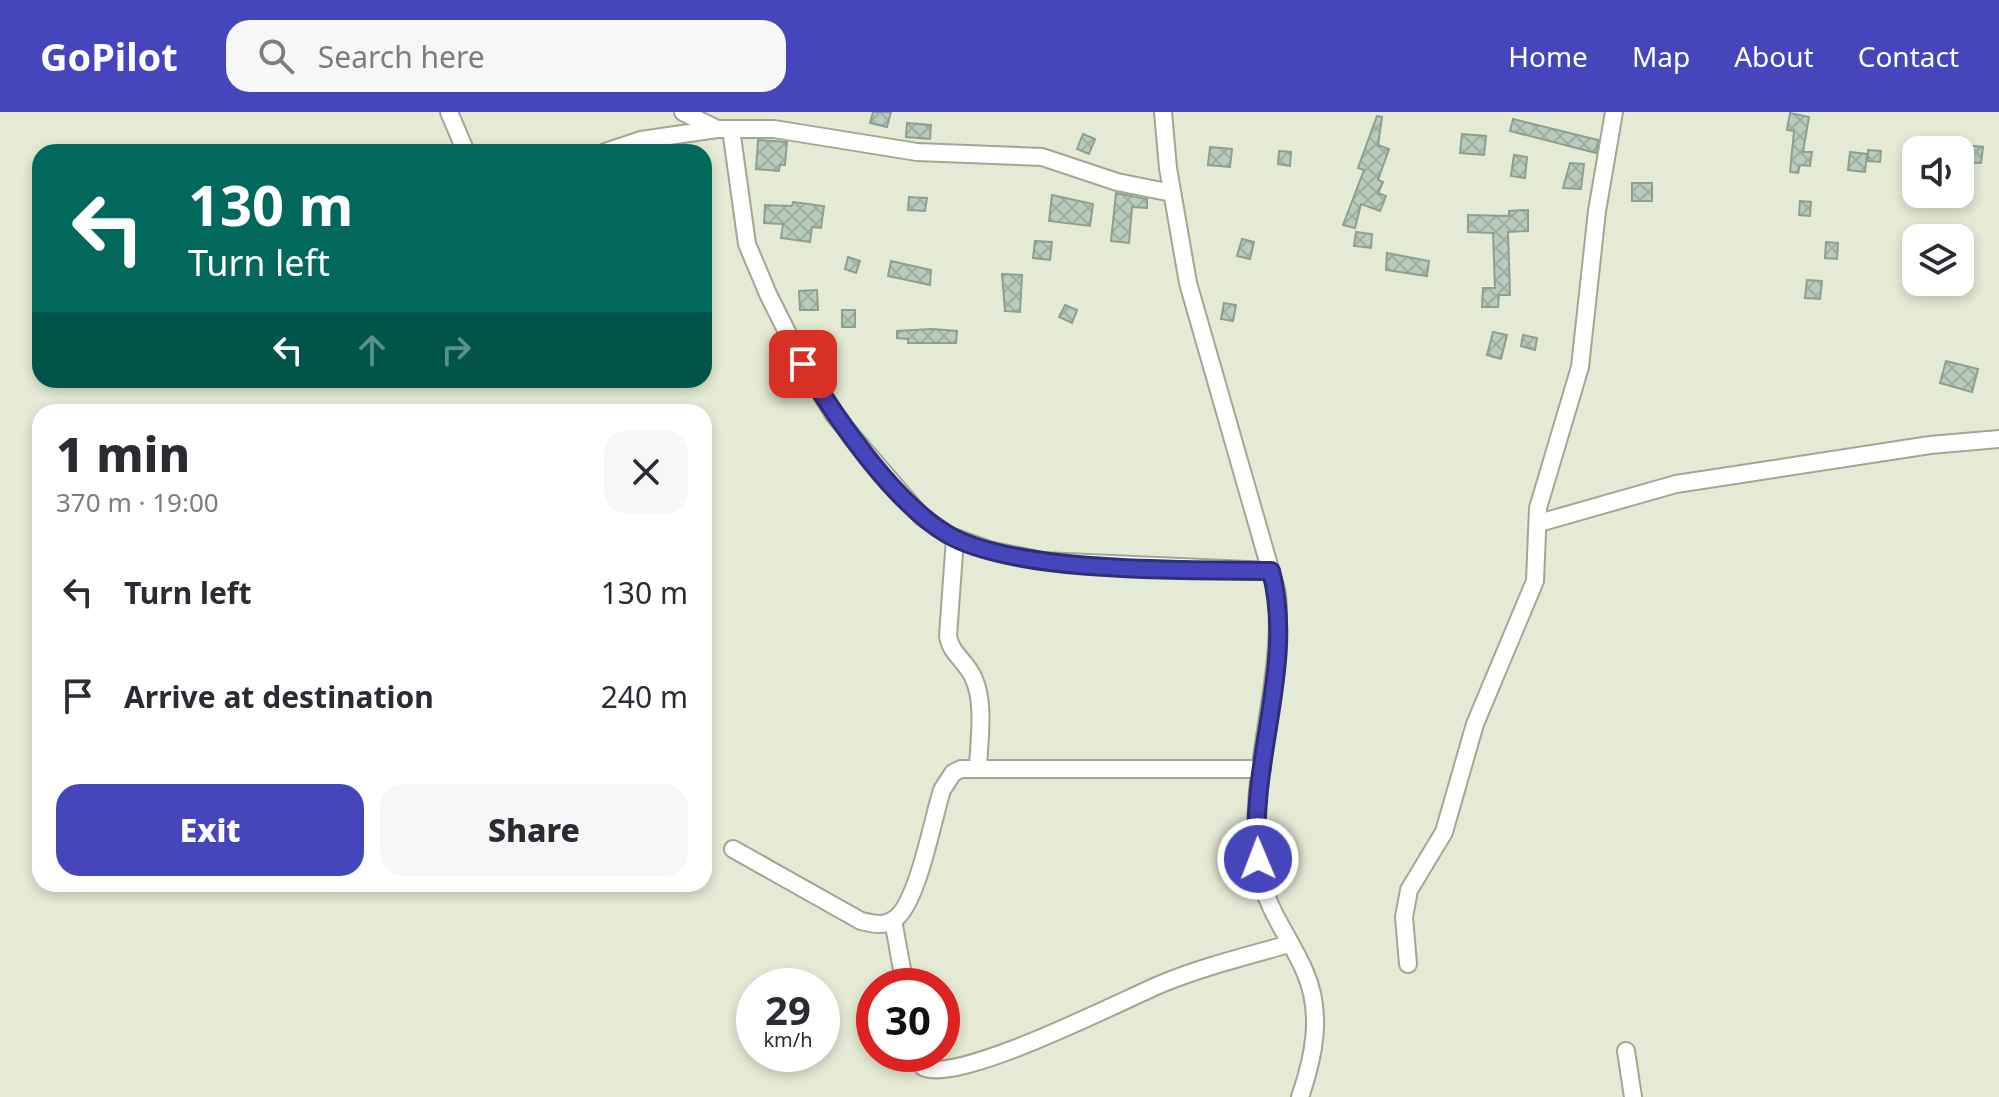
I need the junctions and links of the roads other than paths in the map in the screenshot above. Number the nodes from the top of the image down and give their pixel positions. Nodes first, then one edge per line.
1 (449, 112) edge
2 (683, 112) edge
3 (1163, 112) edge
4 (1614, 112) edge
5 (724, 129) junction
6 (463, 144) edge
7 (629, 144) edge
8 (1172, 193) junction
9 (1999, 439) edge
10 (1539, 523) junction
11 (955, 538) junction
12 (1271, 571) junction
13 (978, 768) junction
14 (1262, 769) junction
15 (733, 849) dead end
16 (893, 920) junction
17 (1289, 944) junction
18 (1408, 964) dead end
19 (902, 968) edge
20 (1626, 1051) dead end
21 (960, 1067) edge
22 (1300, 1097) edge
23 (1633, 1097) edge

1 - 6 street
2 - 5 street
3 - 8 street
4 - 10 street
5 - 7 street
5 - 8 street
5 - 11 street
8 - 12 street
9 - 10 street
10 - 18 street
11 - 12 street
11 - 13 street
12 - 14 street
13 - 14 street
13 - 16 street
14 - 17 street
15 - 16 street
16 - 19 street
17 - 21 street
17 - 22 street
20 - 23 street

